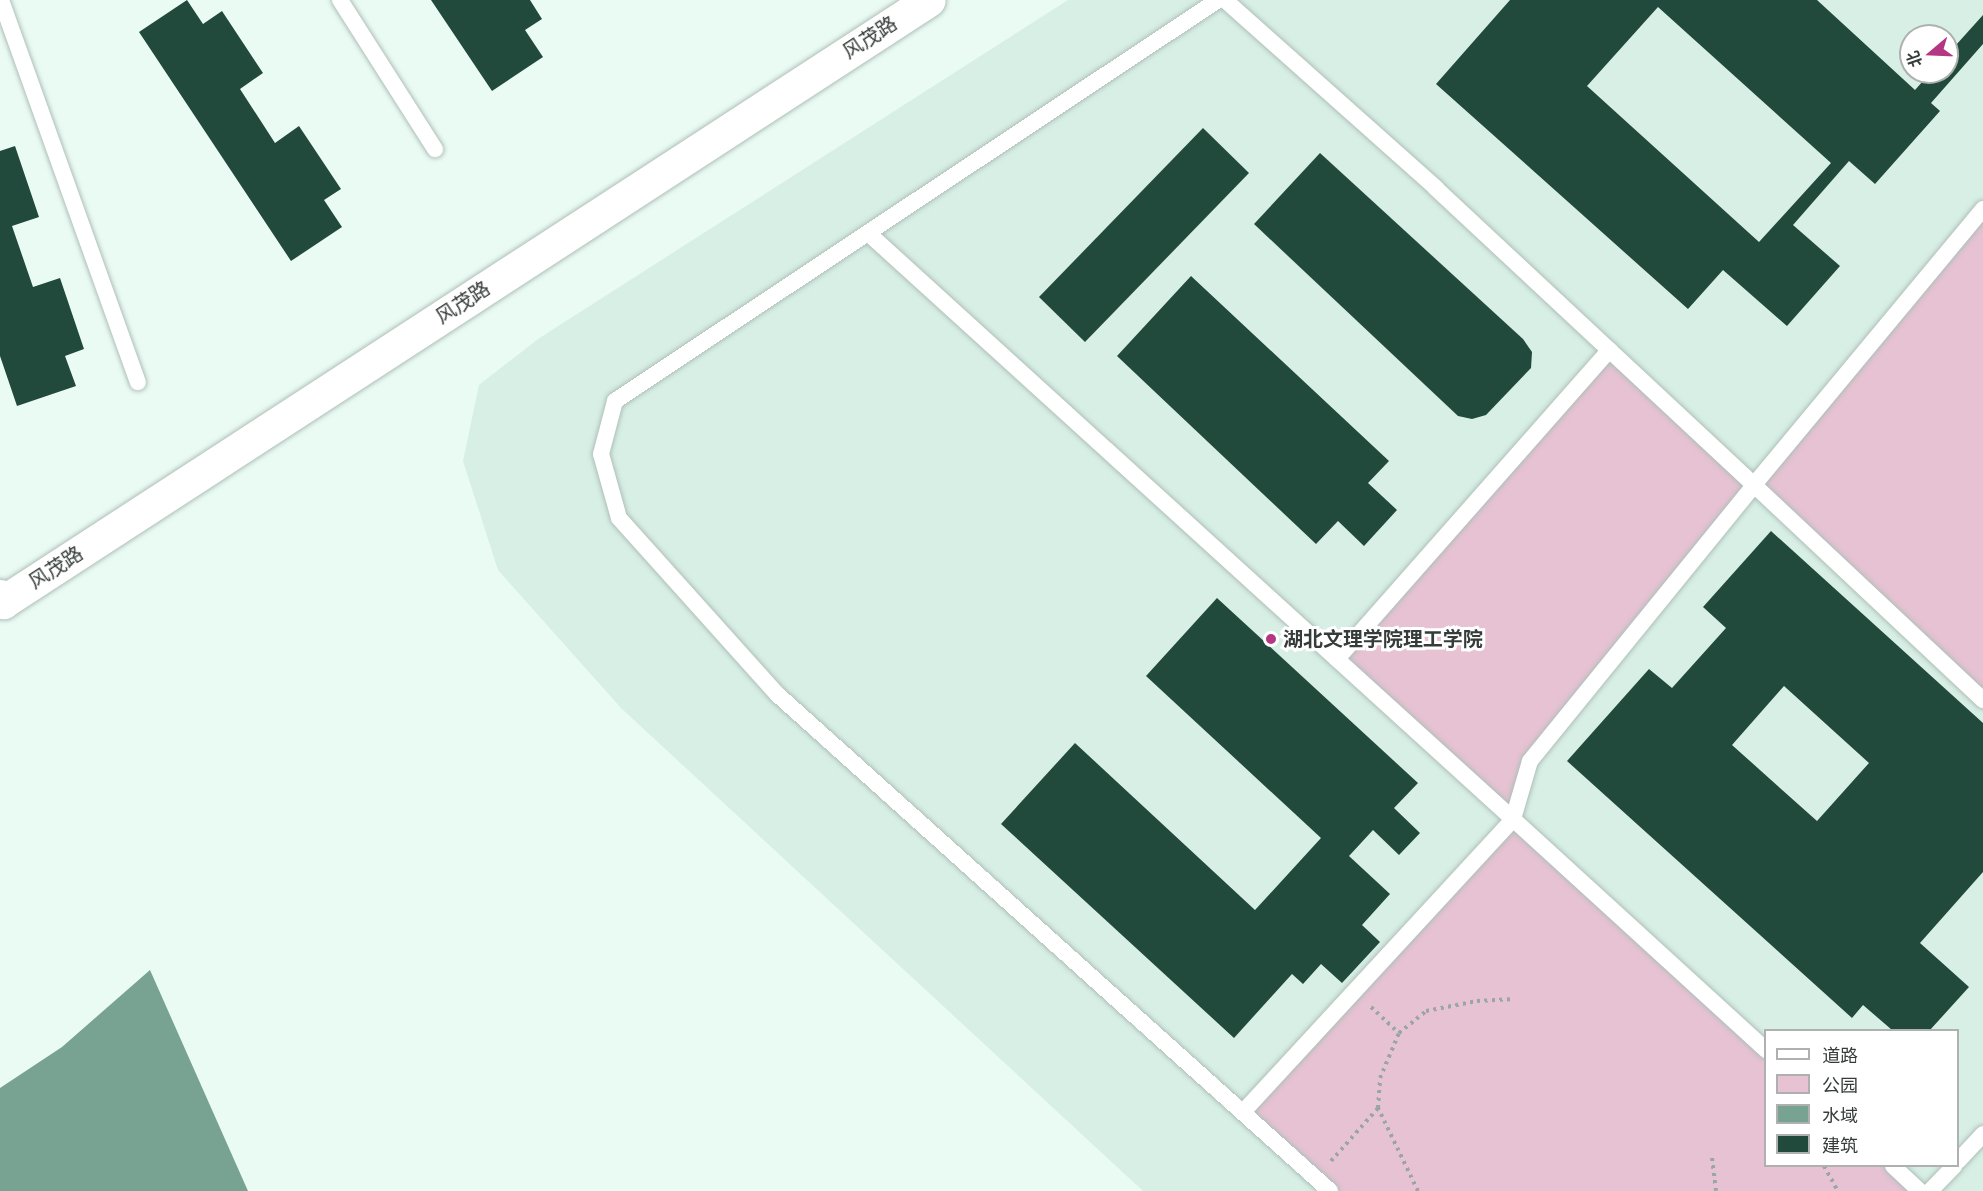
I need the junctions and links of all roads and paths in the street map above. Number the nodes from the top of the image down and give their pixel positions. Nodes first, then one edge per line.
1 (2, 0) edge
2 (340, 0) edge
3 (929, 0) edge
4 (1218, 0) edge
5 (1225, 0) edge
6 (435, 149) dead end
7 (1983, 209) edge
8 (868, 233) junction
9 (1609, 350) junction
10 (138, 382) dead end
11 (1754, 485) junction
12 (0, 596) edge
13 (1337, 660) junction
14 (1983, 700) edge
15 (1513, 819) junction
16 (1354, 991) junction
17 (1510, 999) dead end
18 (1399, 1033) junction
19 (1764, 1048) edge
20 (1378, 1108) junction
21 (1243, 1112) junction
22 (1983, 1134) edge
23 (1712, 1158) dead end
24 (1959, 1160) edge
25 (1825, 1167) edge
26 (1894, 1167) edge
27 (1953, 1167) edge
28 (1316, 1178) junction
29 (1919, 1190) edge
30 (1330, 1191) edge
31 (1418, 1191) edge
32 (1716, 1191) edge
33 (1838, 1191) edge

1 - 10 lane
2 - 6 lane
3 - 12 street, 风茂路
4 - 8 lane
5 - 9 lane
7 - 11 lane
8 - 13 lane
8 - 21 lane
9 - 11 lane
9 - 13 lane
11 - 14 lane
11 - 15 lane
13 - 15 lane
15 - 16 lane
15 - 19 lane
16 - 18 path
16 - 21 lane
17 - 18 path
18 - 20 path
20 - 28 path
20 - 31 path
21 - 28 lane
22 - 24 lane
23 - 32 path
25 - 33 path
26 - 29 lane
27 - 29 lane
28 - 30 lane

